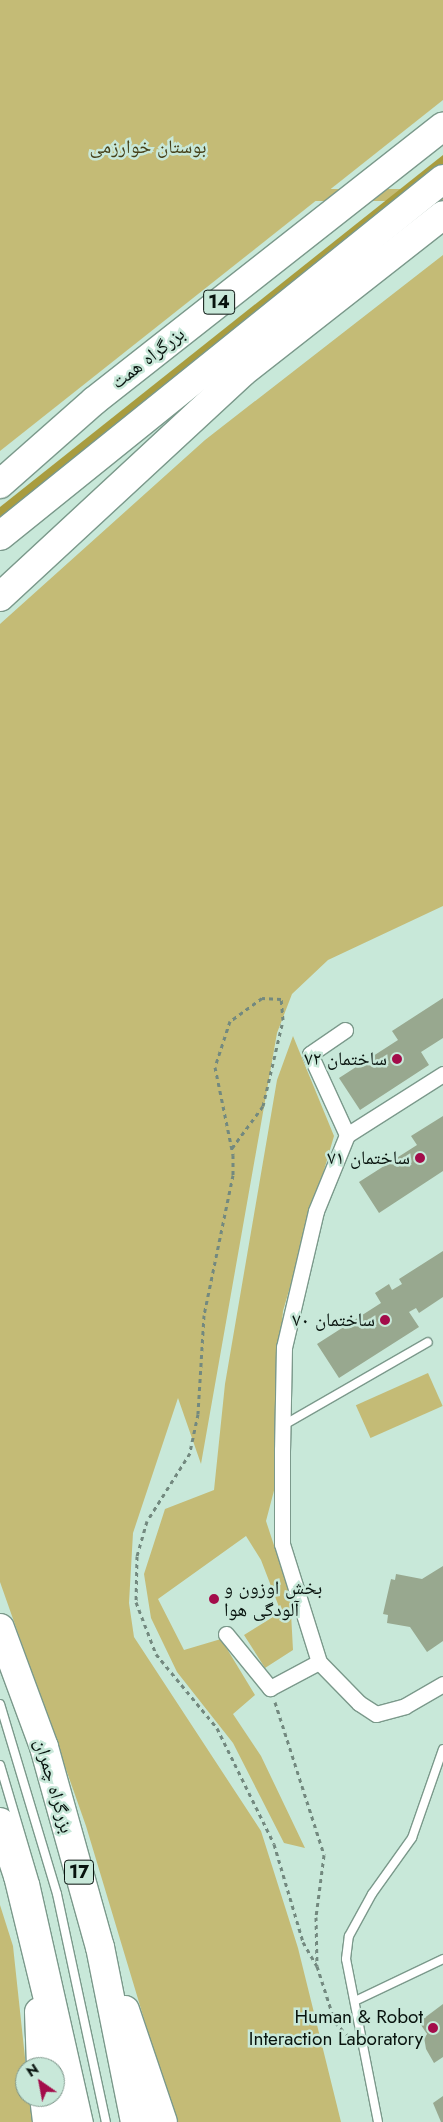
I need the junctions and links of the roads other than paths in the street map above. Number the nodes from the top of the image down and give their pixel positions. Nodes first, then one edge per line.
1 (443, 126) edge
2 (443, 179) edge
3 (443, 215) edge
4 (0, 484) edge
5 (5, 533) edge
6 (0, 597) edge
7 (344, 1030) dead end
8 (443, 1074) edge
9 (347, 1135) junction
10 (428, 1342) dead end
11 (282, 1426) junction
12 (0, 1628) edge
13 (226, 1634) dead end
14 (319, 1662) junction
15 (443, 1684) edge
16 (0, 1704) edge
17 (443, 1749) edge
18 (0, 1765) edge
19 (0, 1822) edge
20 (100, 1947) junction
21 (37, 1956) junction
22 (443, 1960) edge
23 (355, 2001) junction
24 (41, 2057) edge
25 (45, 2107) edge
26 (47, 2122) edge
27 (72, 2122) edge
28 (89, 2122) edge
29 (106, 2122) edge
30 (135, 2122) edge
31 (163, 2122) edge
32 (378, 2122) edge

1 - 4 highway, بزرگراه همت / 14
2 - 5 highway, 14
3 - 6 highway
7 - 9 street
8 - 9 street
9 - 11 street
10 - 11 lane
11 - 14 street
12 - 20 highway, بزرگراه چمران / 17
13 - 14 street
14 - 15 street
16 - 29 lane
17 - 23 lane
18 - 28 lane
19 - 21 highway
20 - 30 highway, بزرگراه چمران / 17
20 - 31 highway
21 - 24 highway
21 - 27 highway
22 - 23 lane
23 - 32 lane
25 - 26 highway

